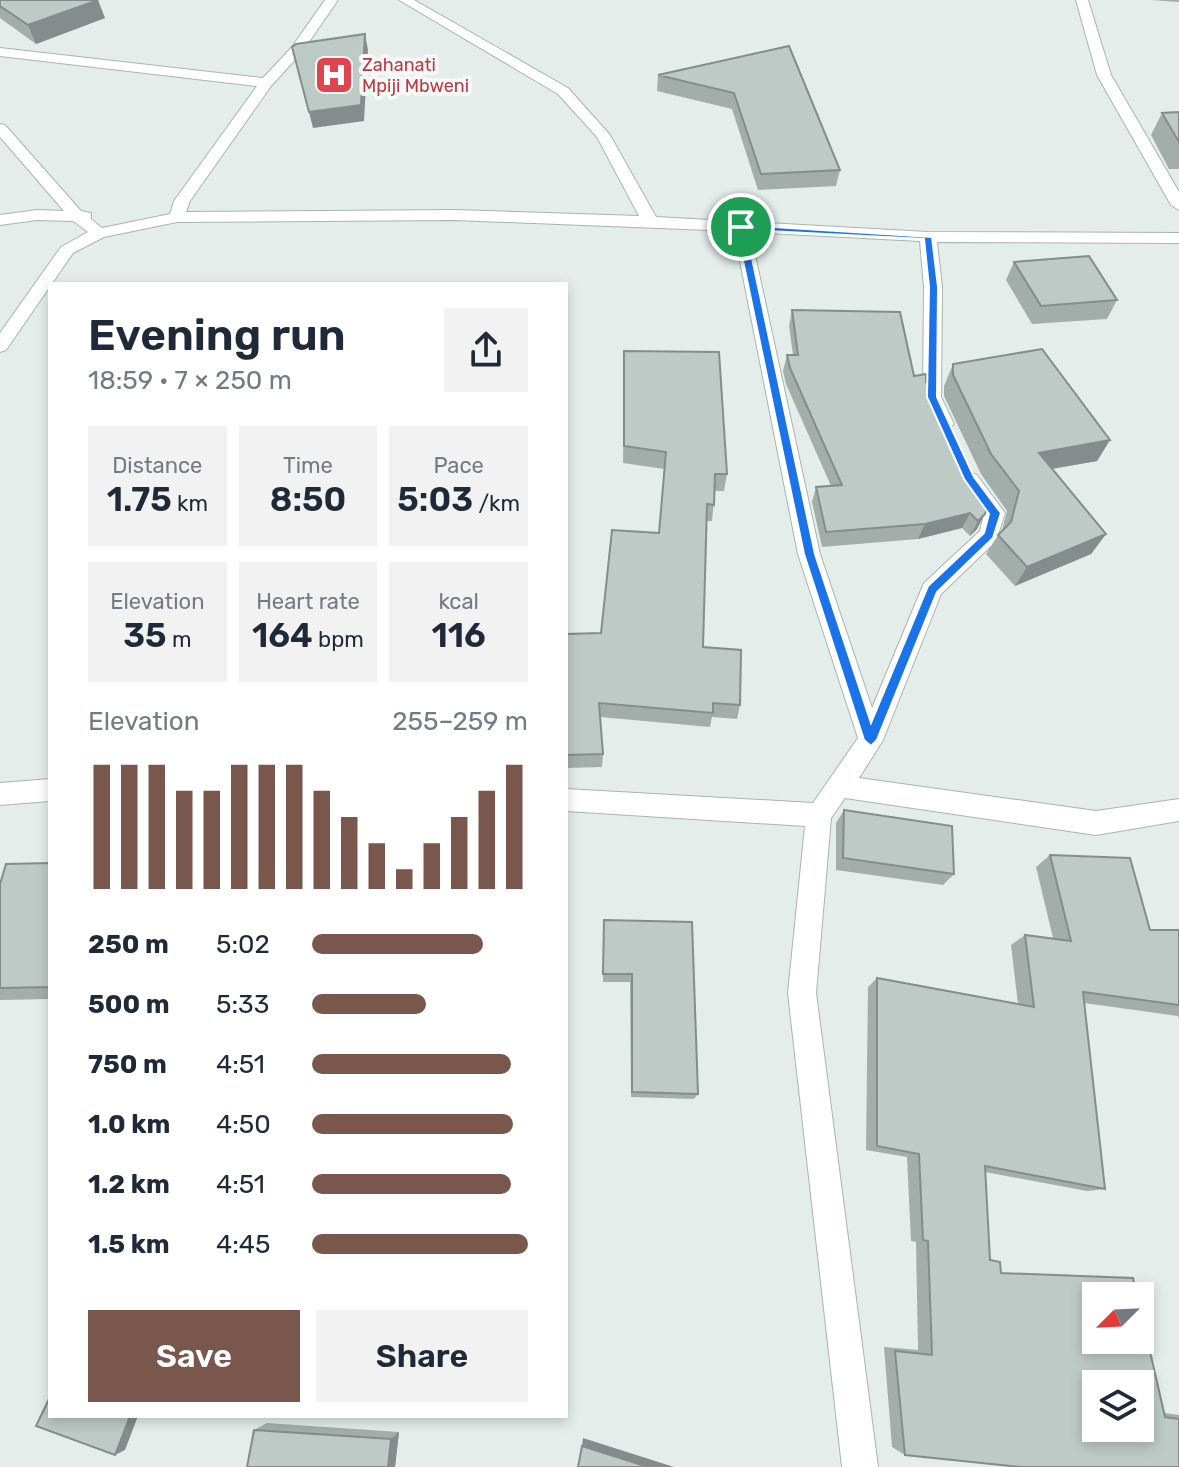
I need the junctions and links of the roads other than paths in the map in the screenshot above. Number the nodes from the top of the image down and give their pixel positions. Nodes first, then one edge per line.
1 (332, 0) edge
2 (405, 0) edge
3 (1082, 0) edge
4 (0, 52) edge
5 (266, 83) junction
6 (0, 128) edge
7 (1179, 205) edge
8 (75, 214) junction
9 (177, 217) junction
10 (0, 220) edge
11 (650, 221) junction
12 (132, 224) junction
13 (741, 227) junction
14 (99, 233) junction
15 (928, 237) junction
16 (1179, 238) edge
17 (0, 346) edge
18 (871, 740) junction
19 (840, 786) junction
20 (48, 790) edge
21 (0, 794) edge
22 (568, 800) edge
23 (1179, 810) edge
24 (819, 815) junction
25 (860, 1467) edge

1 - 5 street
2 - 11 street
3 - 7 street
4 - 5 street
5 - 9 street
6 - 8 street
8 - 10 street
8 - 12 street
8 - 14 street
9 - 11 street
9 - 12 street
11 - 13 street
12 - 14 street
13 - 15 street
13 - 18 street
14 - 17 street
15 - 16 street
15 - 18 street
18 - 19 street
19 - 23 street
19 - 24 street
20 - 21 street
22 - 24 street
24 - 25 street

